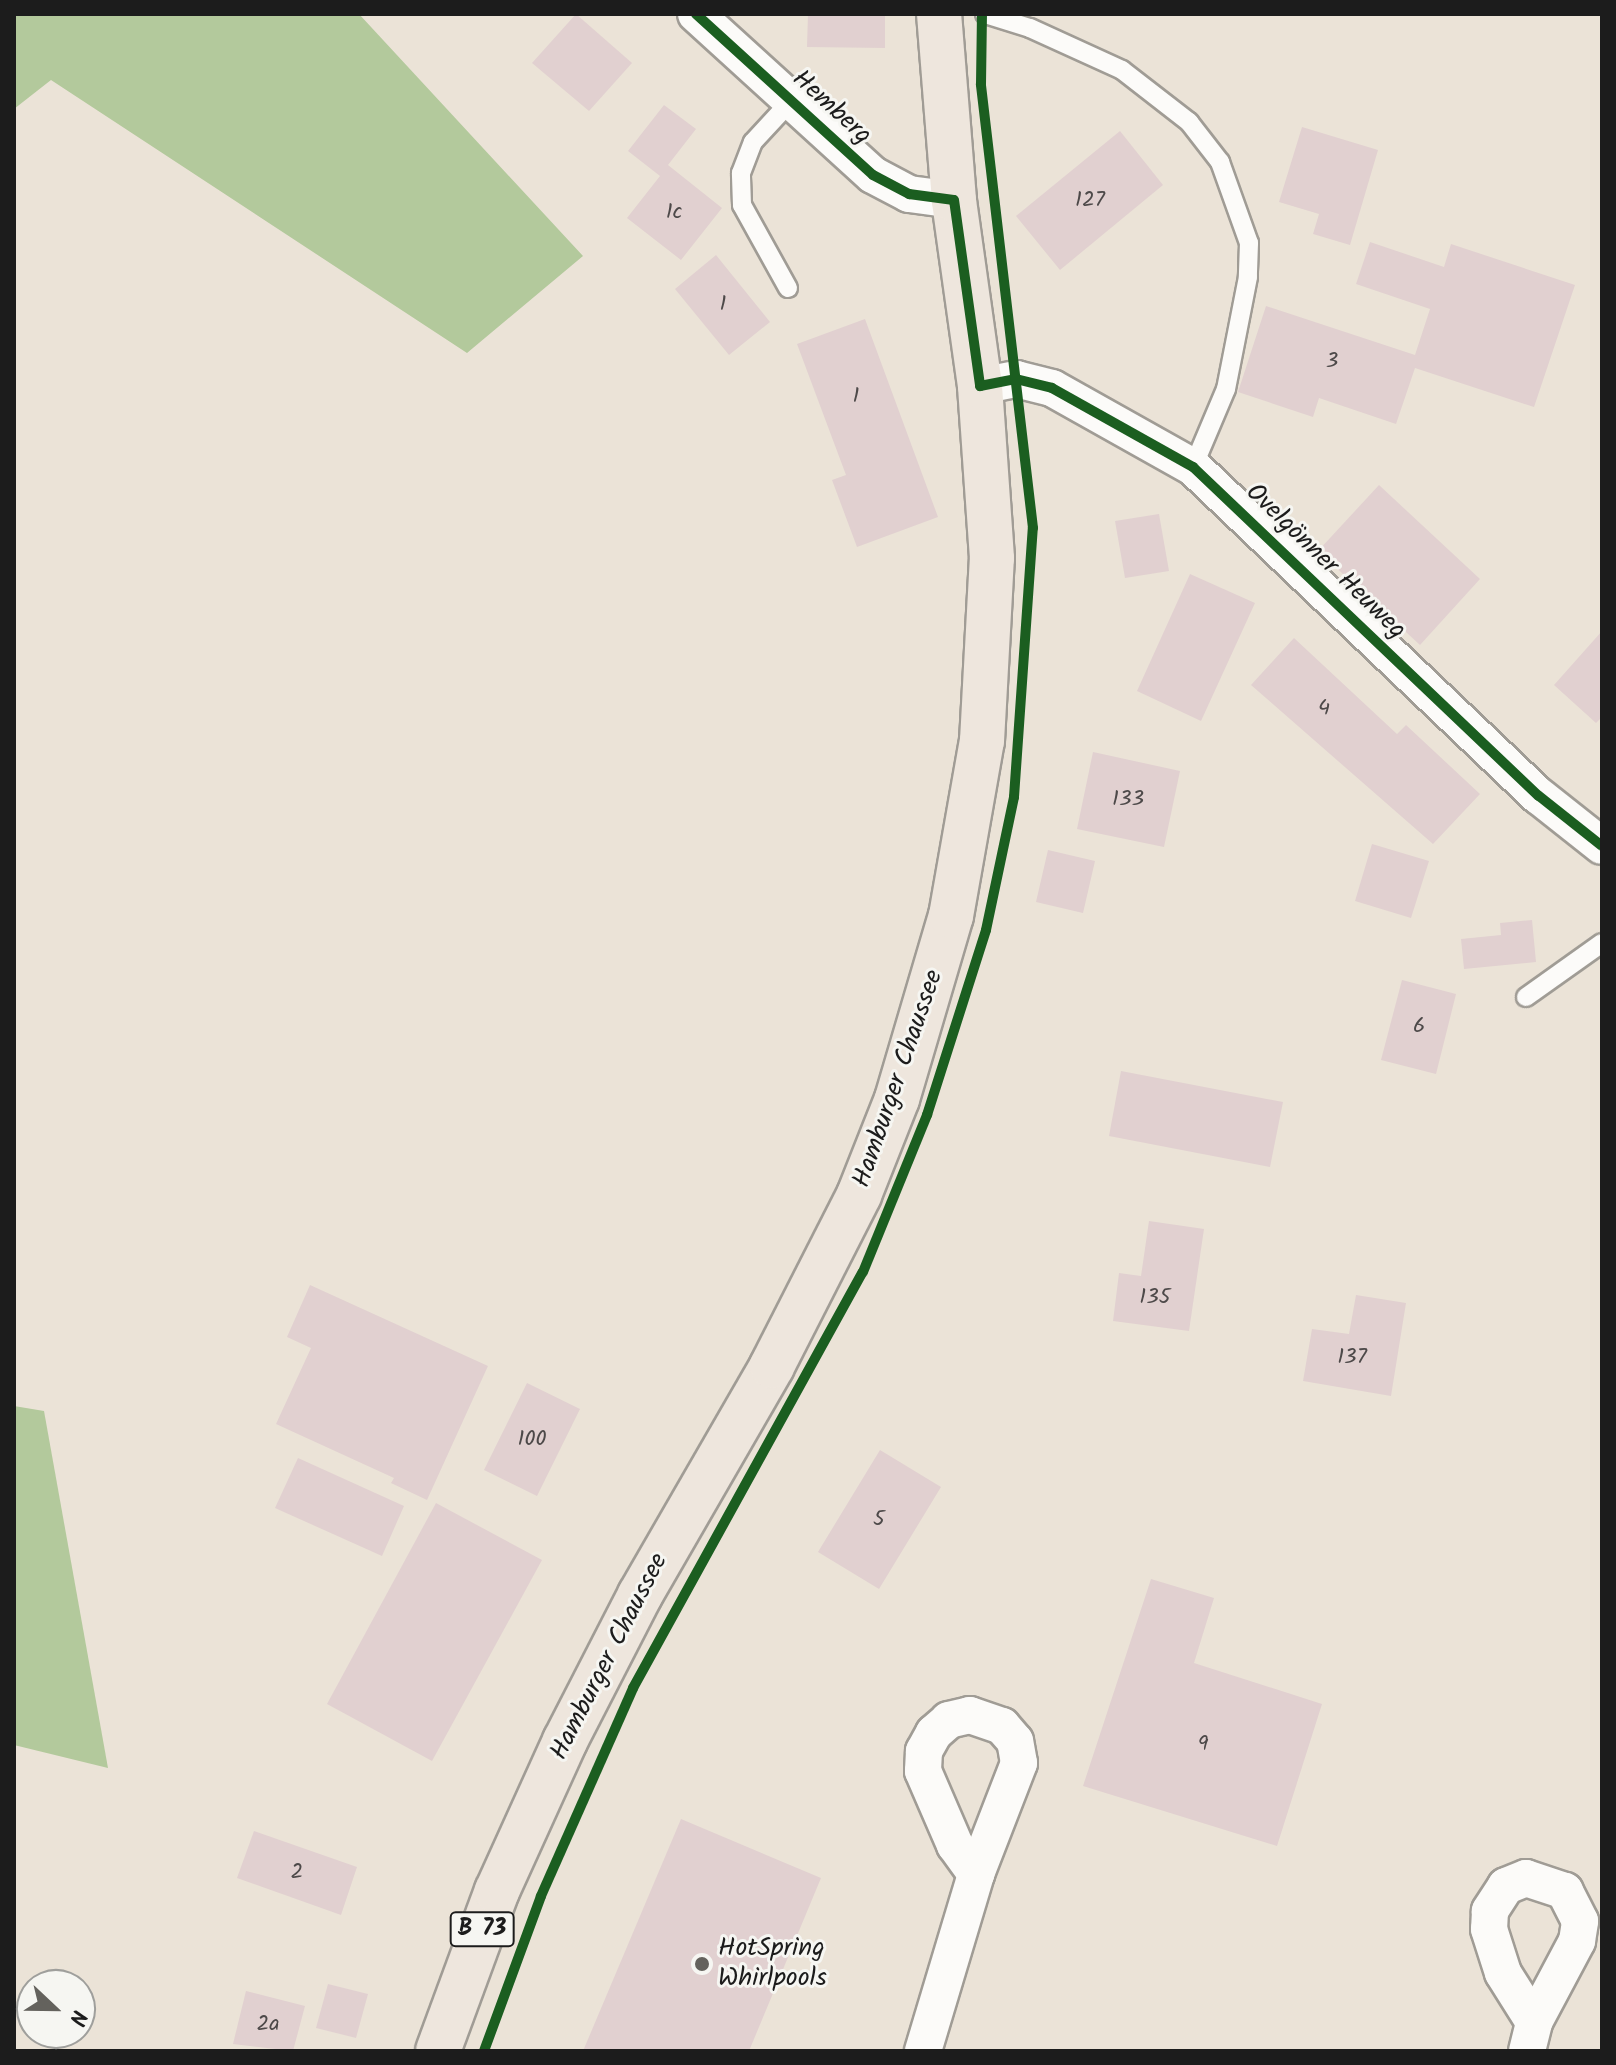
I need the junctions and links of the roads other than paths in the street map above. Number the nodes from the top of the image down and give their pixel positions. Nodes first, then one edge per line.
1 (696, 14) edge
2 (939, 14) edge
3 (985, 14) edge
4 (791, 101) junction
5 (954, 200) junction
6 (788, 288) dead end
7 (980, 386) junction
8 (1193, 467) junction
9 (1602, 846) edge
10 (1602, 943) edge
11 (1526, 997) dead end
12 (976, 1874) dead end
13 (438, 2051) edge
14 (923, 2051) edge

1 - 4 street, Hemberg
2 - 5 main road, Hamburger Chaussee / B 73
3 - 8 lane
4 - 5 street, Hemberg
4 - 6 lane
5 - 7 main road, Hamburger Chaussee / B 73
7 - 8 street, Ovelgönner Heuweg
7 - 13 main road, Hamburger Chaussee / B 73
8 - 9 street, Ovelgönner Heuweg
10 - 11 lane
12 - 14 street

